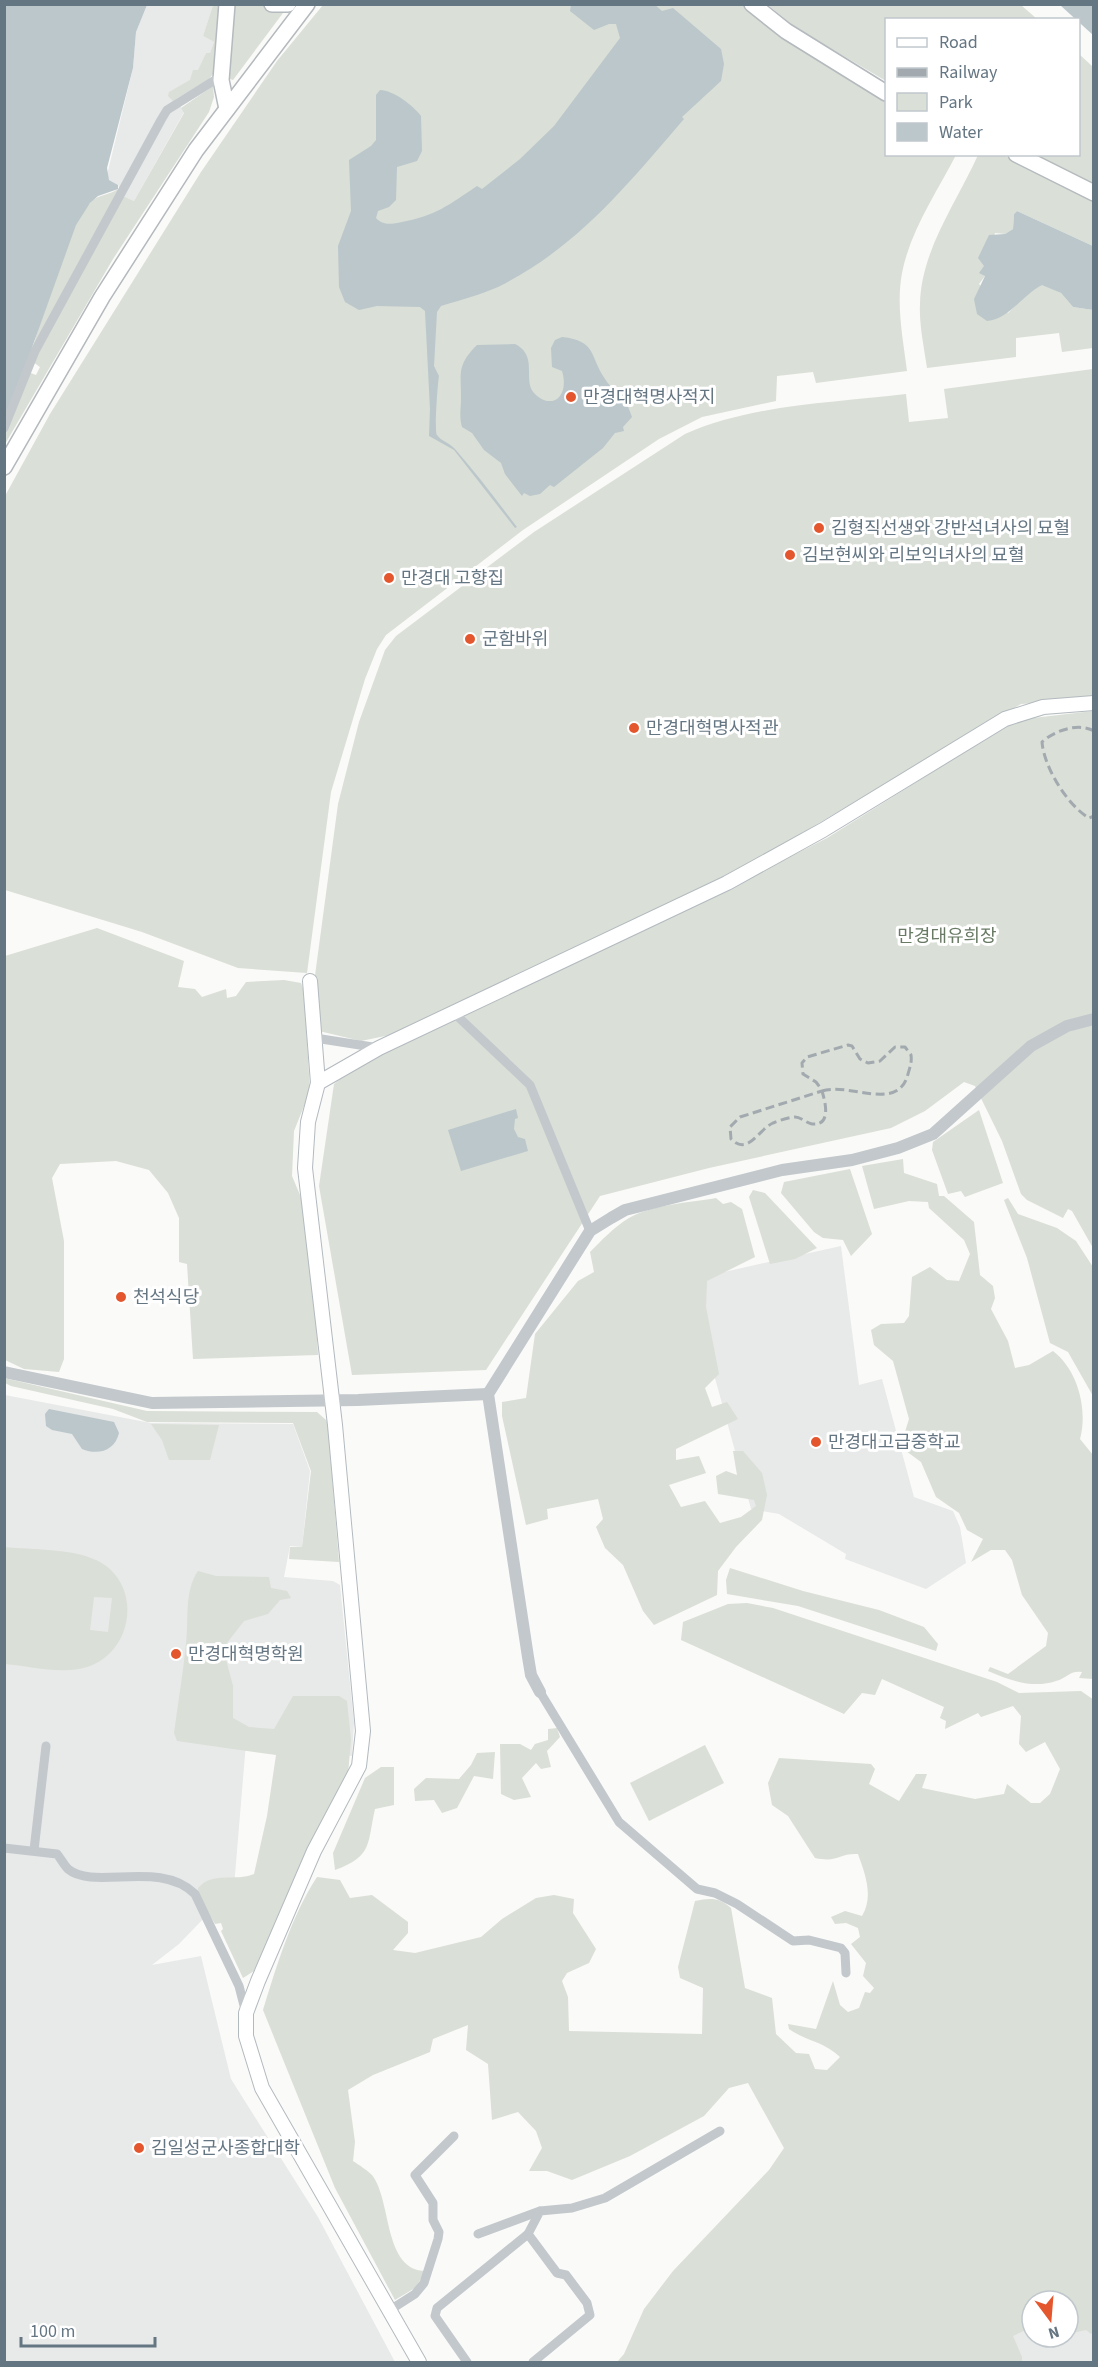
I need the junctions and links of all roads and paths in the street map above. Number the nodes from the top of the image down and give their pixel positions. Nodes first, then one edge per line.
1 (227, 4) edge
2 (272, 4) edge
3 (288, 4) edge
4 (307, 4) edge
5 (752, 4) edge
6 (221, 80) junction
7 (885, 92) edge
8 (227, 109) junction
9 (1020, 156) edge
10 (1094, 193) edge
11 (4, 428) edge
12 (4, 467) edge
13 (1094, 703) edge
14 (310, 981) dead end
15 (453, 1012) junction
16 (1094, 1019) edge
17 (315, 1038) junction
18 (379, 1048) junction
19 (318, 1083) junction
20 (590, 1231) junction
21 (4, 1372) edge
22 (488, 1394) junction
23 (332, 1400) junction
24 (540, 1692) joint
25 (46, 1746) dead end
26 (4, 1848) edge
27 (34, 1850) junction
28 (846, 1973) dead end
29 (246, 2013) junction
30 (720, 2131) dead end
31 (454, 2136) dead end
32 (540, 2211) junction
33 (478, 2234) dead end
34 (528, 2234) junction
35 (390, 2310) junction
36 (419, 2362) edge
37 (467, 2362) edge
38 (533, 2362) edge

1 - 6 main road
2 - 3 main road
4 - 8 main road
5 - 7 main road
6 - 8 main road
6 - 11 street
8 - 12 main road
9 - 10 main road
13 - 15 main road
14 - 17 main road
15 - 18 main road
15 - 20 street
16 - 20 street
17 - 18 street
17 - 19 main road
18 - 19 main road
19 - 23 main road
20 - 22 street
21 - 23 street
22 - 23 street
22 - 24 street
23 - 29 main road
24 - 28 street
25 - 27 street
26 - 27 street
27 - 29 street
29 - 35 main road
30 - 32 street
31 - 35 street
32 - 33 street
32 - 34 street
34 - 37 street
34 - 38 street
35 - 36 main road

